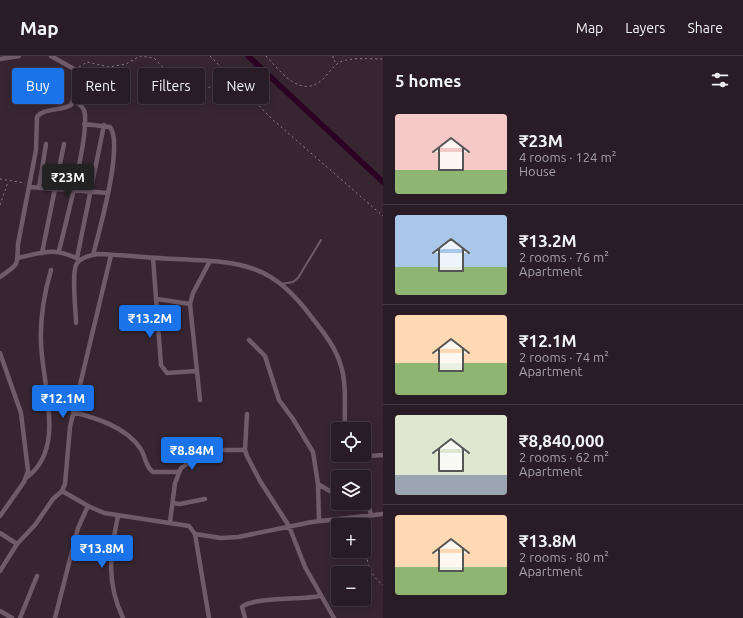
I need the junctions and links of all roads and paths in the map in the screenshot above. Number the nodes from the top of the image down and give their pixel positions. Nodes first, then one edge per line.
1 (19, 56) edge
2 (51, 56) edge
3 (210, 56) edge
4 (266, 56) edge
5 (333, 56) edge
6 (0, 59) edge
7 (383, 59) edge
8 (339, 63) junction
9 (72, 68) edge
10 (76, 68) edge
11 (222, 68) edge
12 (213, 87) edge
13 (72, 103) edge
14 (79, 104) edge
15 (257, 104) edge
16 (84, 124) junction
17 (104, 126) junction
18 (46, 144) dead end
19 (64, 144) dead end
20 (0, 179) edge
21 (9, 181) junction
22 (29, 185) junction
23 (39, 188) junction
24 (55, 189) junction
25 (73, 190) junction
26 (92, 192) junction
27 (108, 193) junction
28 (0, 206) edge
29 (383, 216) edge
30 (322, 240) dead end
31 (59, 251) junction
32 (42, 253) junction
33 (111, 254) junction
34 (93, 255) junction
35 (18, 258) junction
36 (153, 258) junction
37 (79, 259) junction
38 (210, 261) junction
39 (51, 270) dead end
40 (1, 275) edge
41 (281, 284) junction
42 (157, 299) junction
43 (190, 304) junction
44 (76, 323) dead end
45 (249, 340) dead end
46 (0, 353) edge
47 (196, 371) junction
48 (47, 396) junction
49 (77, 397) junction
50 (200, 400) dead end
51 (73, 412) junction
52 (247, 414) dead end
53 (345, 422) edge
54 (245, 450) junction
55 (383, 455) edge
56 (371, 456) edge
57 (179, 472) junction
58 (26, 478) junction
59 (318, 484) junction
60 (62, 491) junction
61 (331, 492) edge
62 (205, 500) dead end
63 (172, 503) junction
64 (88, 506) junction
65 (370, 510) edge
66 (383, 514) edge
67 (371, 515) junction
68 (0, 516) edge
69 (118, 516) junction
70 (319, 521) junction
71 (170, 522) junction
72 (288, 526) junction
73 (0, 533) edge
74 (195, 534) junction
75 (17, 544) junction
76 (0, 571) edge
77 (37, 576) dead end
78 (383, 585) edge
79 (320, 596) junction
80 (0, 611) edge
81 (12, 618) edge
82 (20, 618) edge
83 (55, 618) edge
84 (123, 618) edge
85 (209, 618) edge
86 (245, 618) edge
87 (334, 618) edge

1 - 6 street
2 - 9 street
3 - 11 path
4 - 8 path
5 - 8 path
7 - 8 path
10 - 12 path
13 - 22 street
14 - 16 street
15 - 29 path
16 - 17 street
16 - 25 street
17 - 26 street
17 - 27 street
18 - 23 street
19 - 24 street
20 - 21 path
21 - 22 path
21 - 28 path
22 - 23 street
22 - 35 street
23 - 24 street
24 - 25 street
24 - 32 street
25 - 26 street
25 - 31 street
26 - 27 street
26 - 37 street
27 - 34 street
30 - 41 lane
31 - 32 street
31 - 37 street
32 - 35 street
33 - 34 street
33 - 36 street
33 - 49 street
34 - 37 street
35 - 40 street
36 - 38 street
36 - 42 street
37 - 44 street
38 - 41 street
38 - 43 street
39 - 48 street
41 - 53 street
42 - 43 street
42 - 47 street
43 - 47 street
45 - 59 street
46 - 58 street
47 - 50 street
48 - 49 street
48 - 58 street
49 - 51 street
51 - 57 street
51 - 60 street
52 - 54 street
54 - 57 street
54 - 72 street
55 - 56 street
57 - 63 street
58 - 68 street
59 - 61 street
59 - 70 street
60 - 64 street
60 - 75 street
62 - 63 street
63 - 71 street
64 - 69 street
64 - 83 street
65 - 67 street
66 - 67 street
67 - 70 street
67 - 78 path
69 - 71 street
69 - 84 street
70 - 72 street
71 - 74 street
72 - 74 street
72 - 79 street
73 - 75 street
74 - 85 street
75 - 76 street
77 - 82 street
79 - 86 street
79 - 87 street
80 - 81 street

